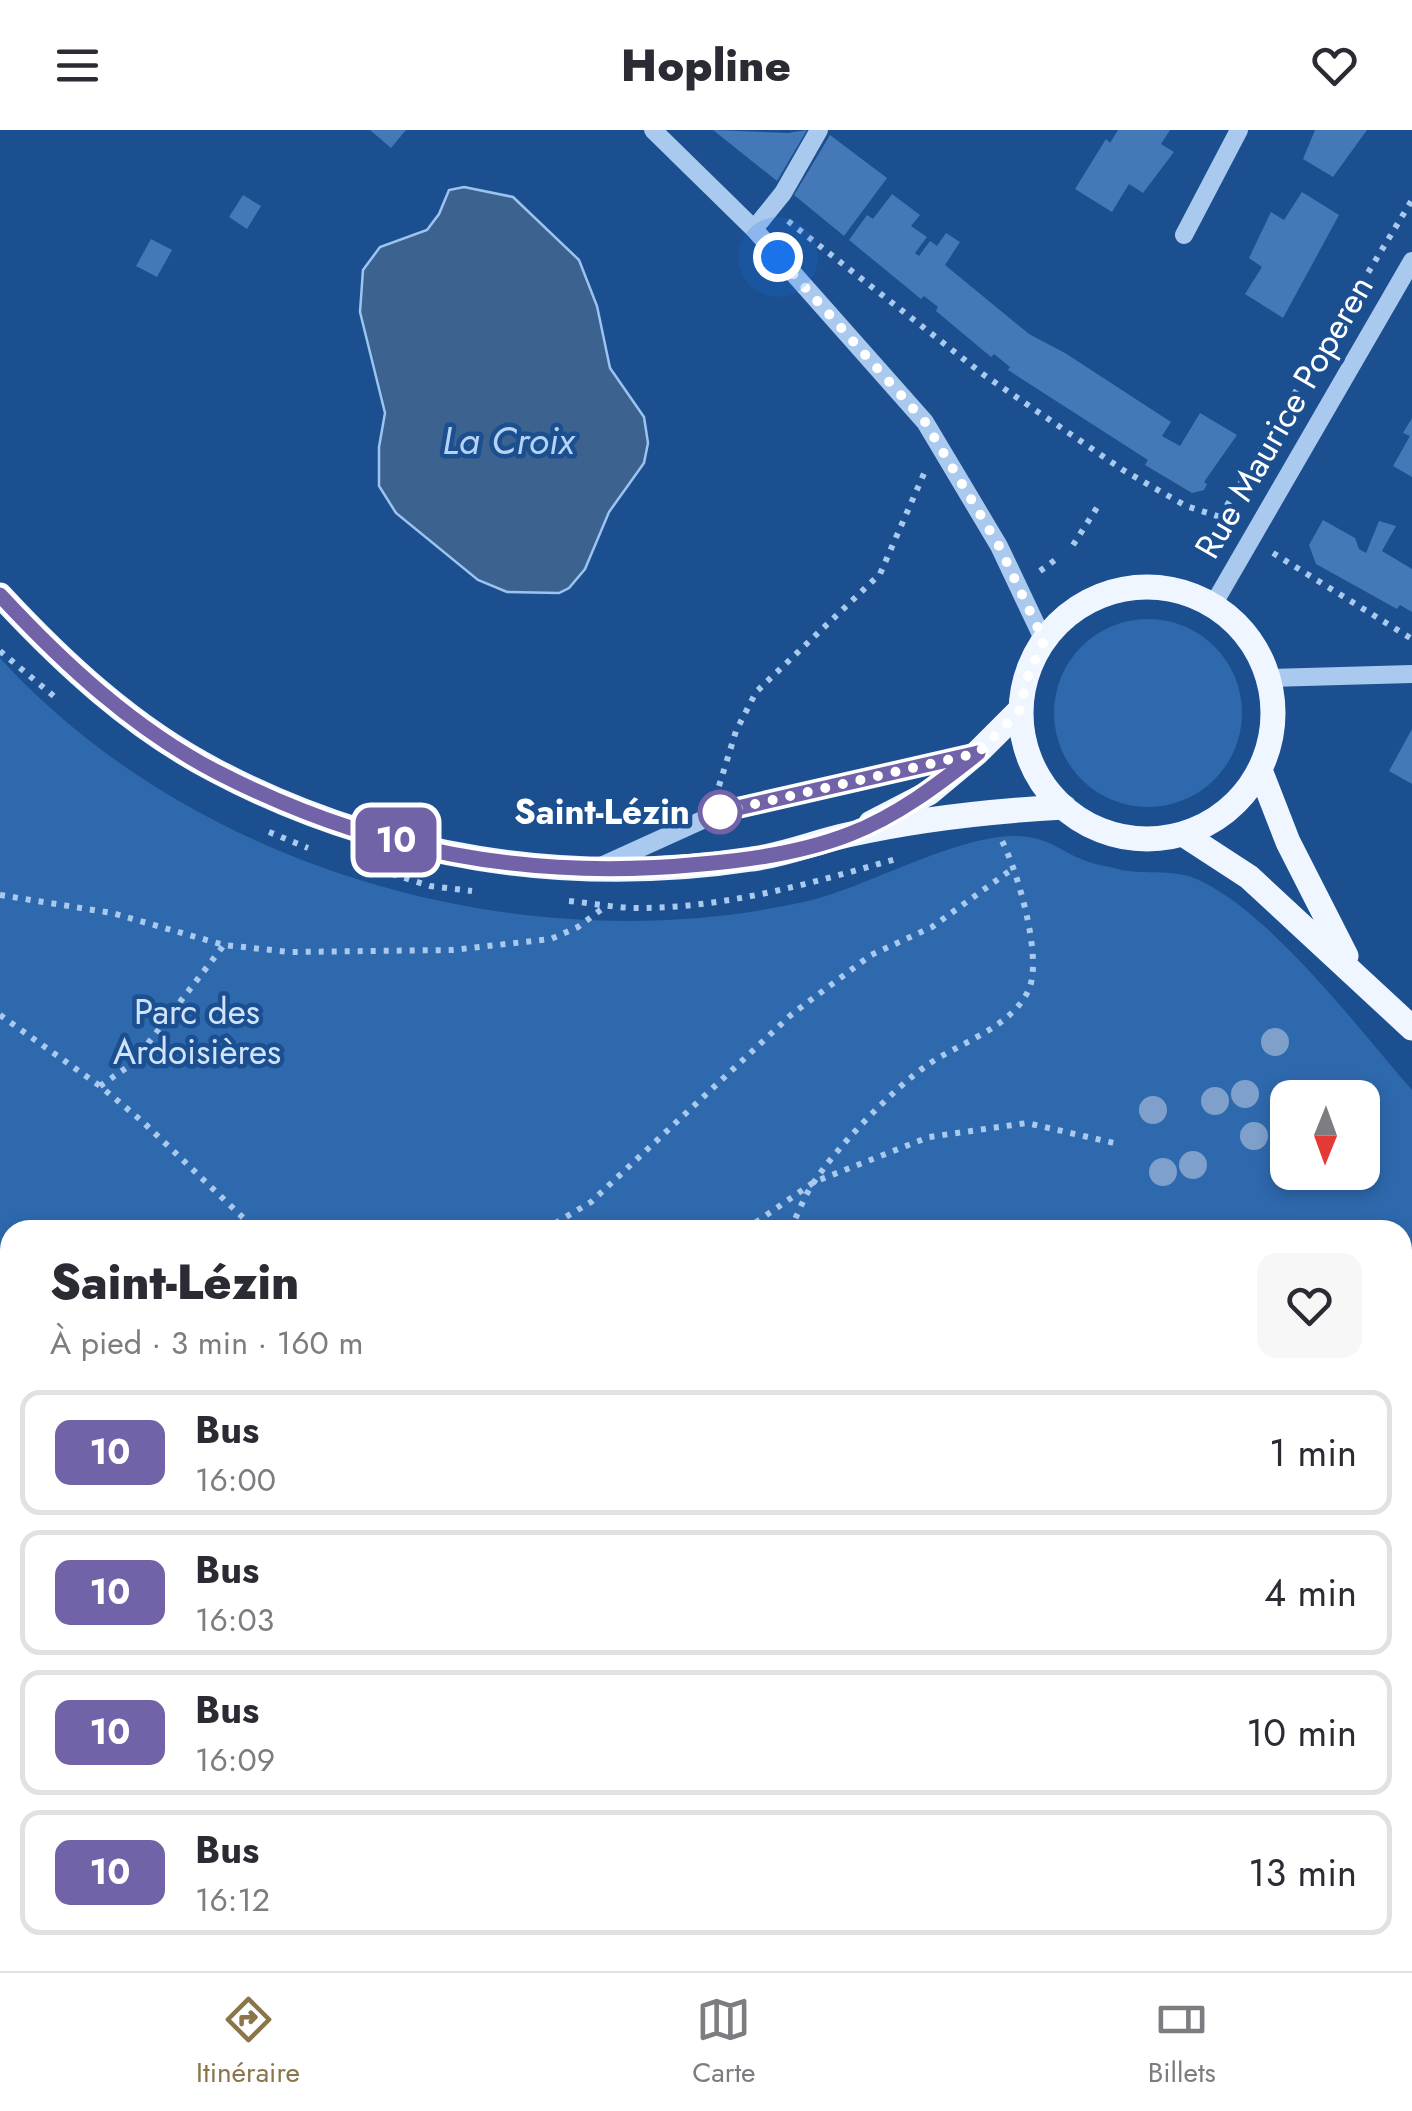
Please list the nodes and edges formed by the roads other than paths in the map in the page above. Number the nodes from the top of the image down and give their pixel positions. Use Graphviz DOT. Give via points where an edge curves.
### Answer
graph roads {
  1 [pos="652,130"];
  2 [pos="818,130"];
  3 [pos="1238,130"];
  4 [pos="754,229"];
  5 [pos="1184,234"];
  6 [pos="1412,262"];
  7 [pos="0,595"];
  8 [pos="1213,605"];
  9 [pos="1044,641"];
  10 [pos="1412,674"];
  11 [pos="1269,678"];
  12 [pos="1021,709"];
  13 [pos="978,753"];
  14 [pos="1260,770"];
  15 [pos="1064,807"];
  16 [pos="850,834"];
  17 [pos="1183,834"];
  18 [pos="589,871"];
  19 [pos="1353,970"];
  20 [pos="1412,1028"];
  1 -- 4 [label="street"];
  2 -- 4 [label="street"];
  3 -- 5 [label="street"];
  4 -- 9 [label="street" via="925,422 999,546"];
  6 -- 8 [label="street, Rue Maurice Poperen"];
  7 -- 18 [label="main road" via="108,699 216,771 322,816 446,854"];
  8 -- 9 [label="main road" via="1168,588 1120,590 1071,612"];
  8 -- 11 [label="main road" via="1248,636"];
  9 -- 12 [label="main road"];
  10 -- 11 [label="street"];
  11 -- 14 [label="main road" via="1273,725"];
  12 -- 13 [label="main road"];
  12 -- 15 [label="main road" via="1032,762"];
  13 -- 16 [label="main road" via="929,792"];
  13 -- 18 [label="street" via="720,812"];
  14 -- 17 [label="main road" via="1228,810"];
  14 -- 19 [label="main road"];
  15 -- 16 [label="main road"];
  15 -- 17 [label="main road" via="1116,835"];
  16 -- 18 [label="main road" via="754,859"];
  17 -- 19 [label="main road" via="1249,876"];
  19 -- 20 [label="main road"];
}
